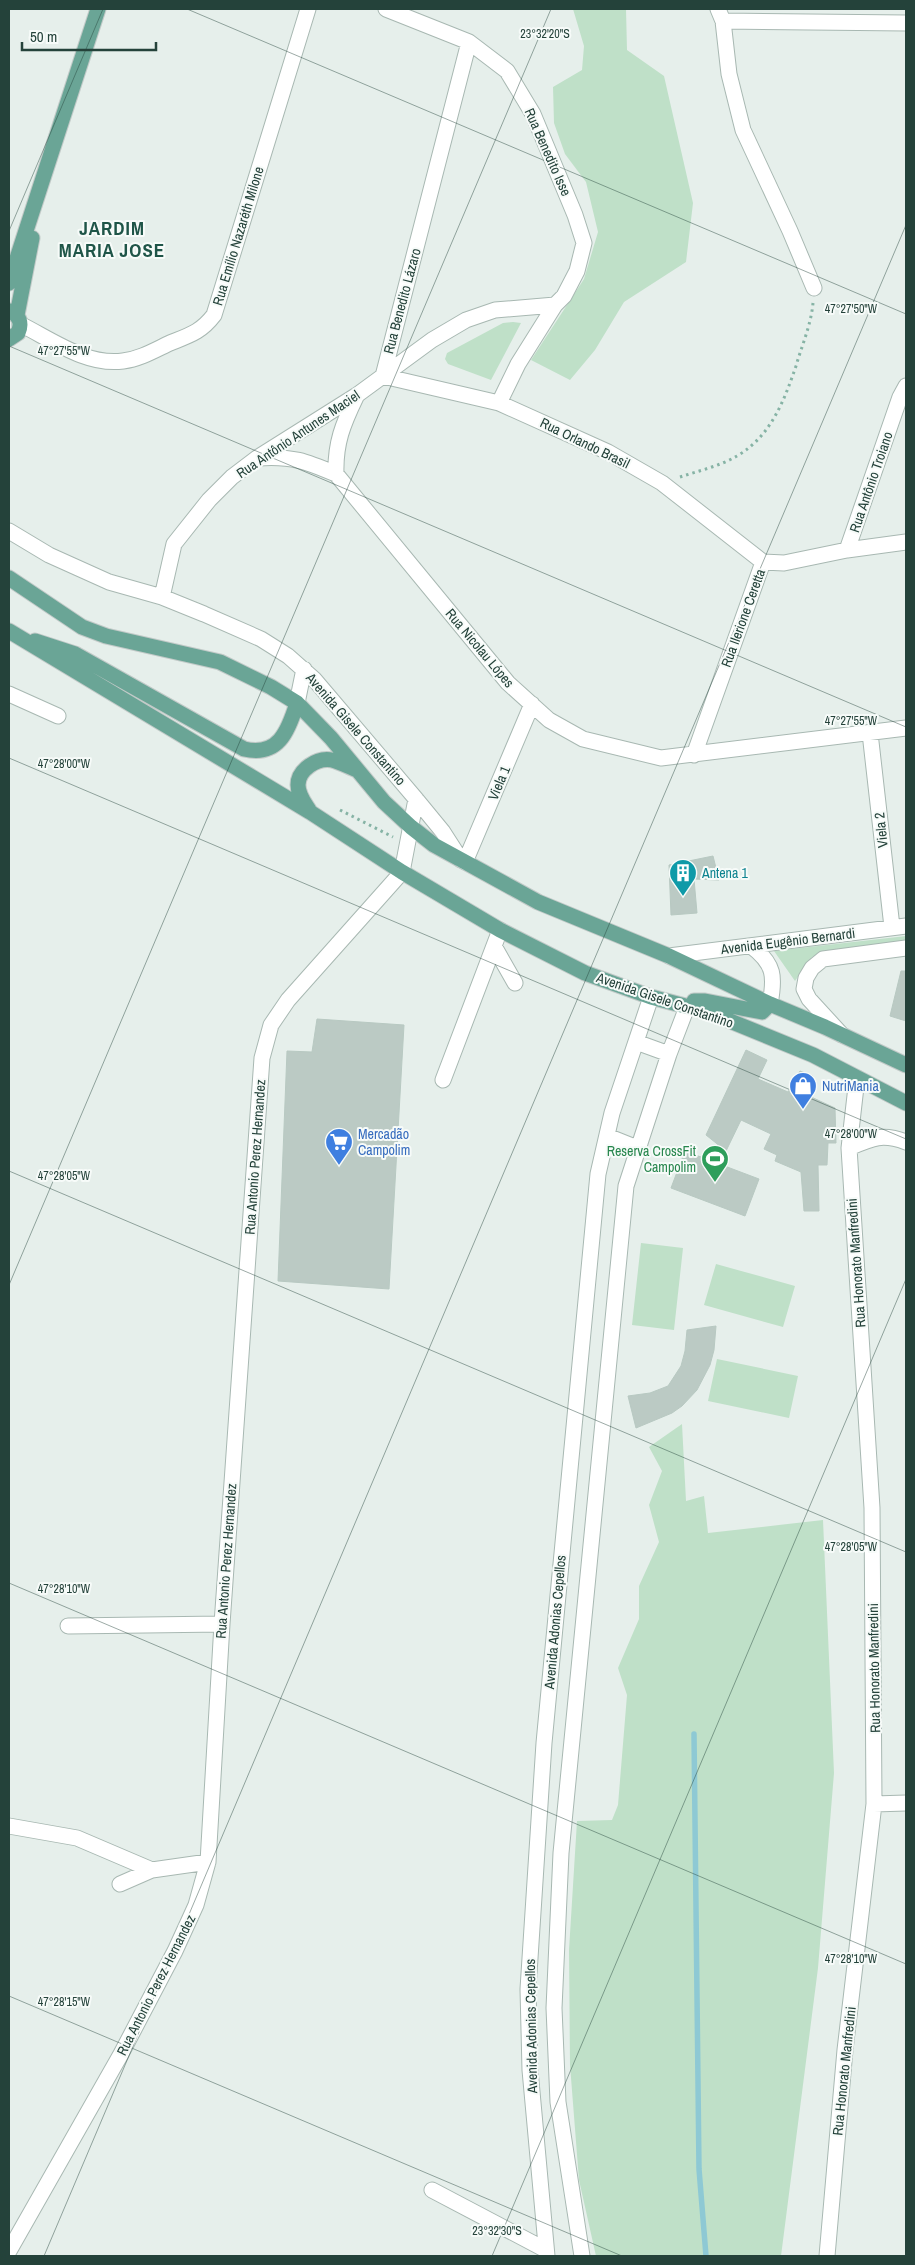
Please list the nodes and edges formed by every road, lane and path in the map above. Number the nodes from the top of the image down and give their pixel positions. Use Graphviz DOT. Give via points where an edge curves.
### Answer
graph roads {
  1 [pos="98,9"];
  2 [pos="308,9"];
  3 [pos="386,9"];
  4 [pos="720,15"];
  5 [pos="906,23"];
  6 [pos="469,42"];
  7 [pos="44,173"];
  8 [pos="9,283"];
  9 [pos="814,288"];
  10 [pos="555,305"];
  11 [pos="15,317"];
  12 [pos="9,341"];
  13 [pos="383,376"];
  14 [pos="906,386"];
  15 [pos="357,395"];
  16 [pos="499,404"];
  17 [pos="257,458"];
  18 [pos="336,474"];
  19 [pos="662,483"];
  20 [pos="9,531"];
  21 [pos="906,542"];
  22 [pos="847,550"];
  23 [pos="763,562"];
  24 [pos="9,578"];
  25 [pos="162,597"];
  26 [pos="12,633"];
  27 [pos="304,669"];
  28 [pos="9,694"];
  29 [pos="297,703"];
  30 [pos="532,704"];
  31 [pos="58,716"];
  32 [pos="906,728"];
  33 [pos="870,733"];
  34 [pos="694,755"];
  35 [pos="359,771"];
  36 [pos="416,799"];
  37 [pos="337,809"];
  38 [pos="310,812"];
  39 [pos="411,827"];
  40 [pos="408,845"];
  41 [pos="463,861"];
  42 [pos="402,872"];
  43 [pos="899,927"];
  44 [pos="500,930"];
  45 [pos="494,946"];
  46 [pos="752,946"];
  47 [pos="906,948"];
  48 [pos="669,956"];
  49 [pos="515,983"];
  50 [pos="651,997"];
  51 [pos="770,1004"];
  52 [pos="687,1007"];
  53 [pos="842,1035"];
  54 [pos="636,1042"];
  55 [pos="669,1054"];
  56 [pos="906,1065"];
  57 [pos="857,1078"];
  58 [pos="443,1080"];
  59 [pos="906,1103"];
  60 [pos="607,1136"];
  61 [pos="906,1142"];
  62 [pos="637,1148"];
  63 [pos="849,1148"];
  64 [pos="222,1624"];
  65 [pos="68,1626"];
  66 [pos="906,1803"];
  67 [pos="874,1804"];
  68 [pos="9,1826"];
  69 [pos="208,1862"];
  70 [pos="152,1870"];
  71 [pos="120,1884"];
  72 [pos="432,2190"];
  73 [pos="9,2252"];
  74 [pos="547,2253"];
  75 [pos="582,2256"];
  76 [pos="827,2256"];
  1 -- 7 [label="main road"];
  2 -- 11 [label="street, Rua Emílio Nazaréth Milone" via="214,314 204,328 143,356 108,362 87,359"];
  3 -- 6 [label="street, Rua Benedito Isse"];
  4 -- 5 [label="street"];
  4 -- 9 [label="street" via="743,130"];
  6 -- 10 [label="street, Rua Benedito Isse" via="507,71 533,114 584,242 577,271 564,296"];
  6 -- 13 [label="street, Rua Benedito Lázaro"];
  7 -- 8 [label="main road"];
  7 -- 11 [label="main road"];
  9 -- 19 [label="path" via="806,334 784,399 767,429 737,456"];
  10 -- 13 [label="street, Rua Benedito Lázaro" via="495,310 466,320"];
  10 -- 16 [label="street, Rua Benedito Isse" via="518,364"];
  11 -- 12 [label="main road" via="18,333"];
  13 -- 15 [label="street, Rua Antônio Antunes Maciel"];
  13 -- 16 [label="street, Rua Orlando Brasil"];
  14 -- 22 [label="street, Rua Antônio Troiano"];
  15 -- 17 [label="street, Rua Antônio Antunes Maciel"];
  15 -- 18 [label="street" via="342,424 335,454"];
  16 -- 19 [label="street, Rua Orlando Brasil" via="608,452"];
  17 -- 18 [label="street, Rua Nicolau Lópes" via="283,456"];
  17 -- 25 [label="street, Rua Antônio Antunes Maciel" via="209,500 174,544"];
  18 -- 30 [label="street, Rua Nicolau Lópes" via="508,683"];
  19 -- 23 [label="street, Rua Orlando Brasil"];
  20 -- 25 [label="street, Avenida Gisele Constantino" via="49,556 109,582"];
  21 -- 22 [label="street, Rua Ilerione Ceretta"];
  22 -- 23 [label="street, Rua Ilerione Ceretta" via="784,563"];
  23 -- 34 [label="street, Rua Ilerione Ceretta"];
  24 -- 29 [label="main road, Avenida Gisele Constantino" via="82,627 106,636 220,662"];
  25 -- 27 [label="street, Avenida Gisele Constantino" via="261,639"];
  26 -- 29 [label="main road" via="75,654 244,749 256,752 278,743"];
  26 -- 38 [label="main road, Avenida Gisele Constantino"];
  27 -- 29 [label="street"];
  27 -- 36 [label="street, Avenida Gisele Constantino"];
  28 -- 31 [label="street"];
  29 -- 35 [label="main road, Avenida Gisele Constantino"];
  30 -- 34 [label="street, Rua Nicolau Lópes" via="549,720 583,739 661,758"];
  30 -- 41 [label="street, Viela 1"];
  32 -- 33 [label="street, Rua Nicolau Lópes"];
  33 -- 34 [label="street, Rua Nicolau Lópes"];
  33 -- 43 [label="street, Viela 2"];
  35 -- 38 [label="main road" via="330,760 315,762 303,771 298,784 300,796"];
  35 -- 39 [label="main road, Avenida Gisele Constantino" via="384,802"];
  36 -- 39 [label="street"];
  36 -- 41 [label="street, Avenida Gisele Constantino"];
  37 -- 40 [label="path"];
  38 -- 42 [label="main road, Avenida Gisele Constantino"];
  39 -- 40 [label="street"];
  39 -- 41 [label="main road, Avenida Gisele Constantino"];
  40 -- 42 [label="street"];
  41 -- 48 [label="main road, Avenida Gisele Constantino" via="538,902"];
  42 -- 44 [label="main road, Avenida Gisele Constantino"];
  42 -- 64 [label="street, Rua Antonio Perez Hernandez" via="288,1000 271,1025 262,1058"];
  43 -- 46 [label="street, Avenida Eugênio Bernardi"];
  44 -- 45 [label="street"];
  44 -- 50 [label="main road, Avenida Gisele Constantino" via="585,972"];
  45 -- 49 [label="street"];
  45 -- 58 [label="street"];
  46 -- 48 [label="street, Avenida Eugênio Bernardi"];
  46 -- 51 [label="street" via="772,969 774,982"];
  47 -- 53 [label="street, Avenida Eugênio Bernardi" via="823,959 812,968 804,989 809,999"];
  48 -- 51 [label="main road, Avenida Gisele Constantino"];
  50 -- 52 [label="main road, Avenida Gisele Constantino"];
  50 -- 54 [label="street, Avenida Adonias Cepellos"];
  51 -- 52 [label="main road" via="762,1012 705,1001 694,1001"];
  51 -- 53 [label="main road, Avenida Gisele Constantino"];
  52 -- 55 [label="street, Avenida Adonias Cepellos"];
  52 -- 57 [label="main road, Avenida Gisele Constantino" via="708,1012 813,1055"];
  53 -- 56 [label="main road, Avenida Gisele Constantino"];
  54 -- 55 [label="street"];
  54 -- 60 [label="street, Avenida Adonias Cepellos"];
  55 -- 62 [label="street, Avenida Adonias Cepellos"];
  57 -- 59 [label="main road, Avenida Gisele Constantino"];
  57 -- 63 [label="street, Rua Honorato Manfredini"];
  60 -- 62 [label="street"];
  60 -- 74 [label="street, Avenida Adonias Cepellos" via="598,1174 590,1252 534,1875 528,1989 530,2070"];
  61 -- 63 [label="street" via="876,1136"];
  62 -- 75 [label="street, Avenida Adonias Cepellos" via="626,1186 561,1853 554,2008 558,2102"];
  63 -- 67 [label="street, Rua Honorato Manfredini" via="872,1508"];
  64 -- 65 [label="street"];
  64 -- 69 [label="street, Rua Antonio Perez Hernandez"];
  66 -- 67 [label="street"];
  67 -- 76 [label="street, Rua Honorato Manfredini" via="845,2050"];
  68 -- 70 [label="street" via="77,1838"];
  69 -- 70 [label="street"];
  69 -- 73 [label="street, Rua Antonio Perez Hernandez" via="196,1905 175,1951"];
  70 -- 71 [label="street"];
  72 -- 74 [label="street"];
}
